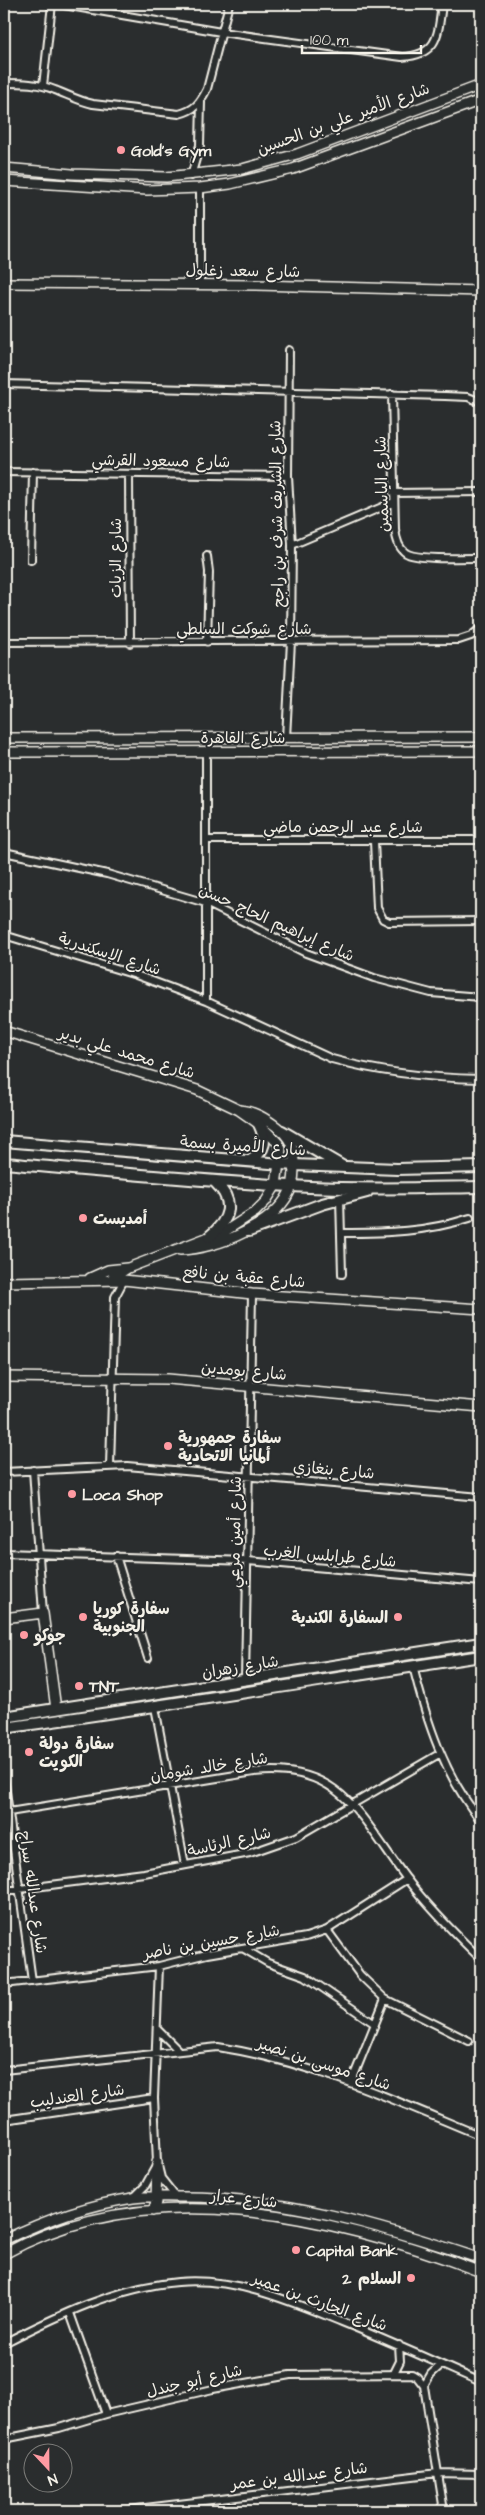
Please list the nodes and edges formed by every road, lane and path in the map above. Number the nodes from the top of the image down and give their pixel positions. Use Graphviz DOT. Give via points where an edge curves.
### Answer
graph roads {
  1 [pos="52,4"];
  2 [pos="58,4"];
  3 [pos="229,4"];
  4 [pos="442,4"];
  5 [pos="221,32"];
  6 [pos="4,83"];
  7 [pos="481,84"];
  8 [pos="43,86"];
  9 [pos="481,100"];
  10 [pos="201,101"];
  11 [pos="4,168"];
  12 [pos="191,176"];
  13 [pos="4,181"];
  14 [pos="200,188"];
  15 [pos="4,283"];
  16 [pos="200,285"];
  17 [pos="481,291"];
  18 [pos="289,350"];
  19 [pos="4,384"];
  20 [pos="288,392"];
  21 [pos="392,394"];
  22 [pos="481,402"];
  23 [pos="4,472"];
  24 [pos="33,472"];
  25 [pos="128,474"];
  26 [pos="288,476"];
  27 [pos="481,492"];
  28 [pos="394,493"];
  29 [pos="394,502"];
  30 [pos="292,545"];
  31 [pos="207,556"];
  32 [pos="481,558"];
  33 [pos="31,560"];
  34 [pos="481,628"];
  35 [pos="291,641"];
  36 [pos="4,642"];
  37 [pos="207,642"];
  38 [pos="130,643"];
  39 [pos="481,737"];
  40 [pos="4,738"];
  41 [pos="286,738"];
  42 [pos="481,751"];
  43 [pos="4,752"];
  44 [pos="206,752"];
  45 [pos="206,840"];
  46 [pos="374,840"];
  47 [pos="481,840"];
  48 [pos="4,852"];
  49 [pos="206,903"];
  50 [pos="481,921"];
  51 [pos="4,935"];
  52 [pos="481,997"];
  53 [pos="206,1002"];
  54 [pos="4,1031"];
  55 [pos="481,1079"];
  56 [pos="239,1110"];
  57 [pos="259,1124"];
  58 [pos="282,1130"];
  59 [pos="4,1141"];
  60 [pos="250,1161"];
  61 [pos="4,1163"];
  62 [pos="280,1164"];
  63 [pos="294,1165"];
  64 [pos="345,1167"];
  65 [pos="481,1167"];
  66 [pos="215,1182"];
  67 [pos="276,1184"];
  68 [pos="292,1186"];
  69 [pos="481,1187"];
  70 [pos="386,1189"];
  71 [pos="340,1198"];
  72 [pos="470,1218"];
  73 [pos="249,1231"];
  74 [pos="341,1233"];
  75 [pos="209,1237"];
  76 [pos="178,1251"];
  77 [pos="145,1262"];
  78 [pos="128,1268"];
  79 [pos="342,1274"];
  80 [pos="87,1279"];
  81 [pos="112,1279"];
  82 [pos="124,1280"];
  83 [pos="4,1282"];
  84 [pos="252,1294"];
  85 [pos="481,1309"];
  86 [pos="4,1377"];
  87 [pos="111,1377"];
  88 [pos="250,1386"];
  89 [pos="481,1407"];
  90 [pos="110,1466"];
  91 [pos="33,1470"];
  92 [pos="4,1472"];
  93 [pos="249,1475"];
  94 [pos="481,1497"];
  95 [pos="4,1553"];
  96 [pos="38,1553"];
  97 [pos="116,1556"];
  98 [pos="248,1562"];
  99 [pos="481,1582"];
  100 [pos="43,1614"];
  101 [pos="4,1618"];
  102 [pos="481,1643"];
  103 [pos="481,1656"];
  104 [pos="148,1658"];
  105 [pos="414,1666"];
  106 [pos="245,1680"];
  107 [pos="155,1707"];
  108 [pos="56,1709"];
  109 [pos="4,1717"];
  110 [pos="4,1728"];
  111 [pos="439,1754"];
  112 [pos="4,1777"];
  113 [pos="169,1787"];
  114 [pos="353,1804"];
  115 [pos="9,1812"];
  116 [pos="481,1821"];
  117 [pos="185,1865"];
  118 [pos="407,1879"];
  119 [pos="21,1888"];
  120 [pos="4,1891"];
  121 [pos="327,1930"];
  122 [pos="244,1950"];
  123 [pos="481,1959"];
  124 [pos="159,1966"];
  125 [pos="32,1981"];
  126 [pos="4,1984"];
  127 [pos="385,1999"];
  128 [pos="375,2024"];
  129 [pos="158,2030"];
  130 [pos="469,2040"];
  131 [pos="178,2050"];
  132 [pos="156,2053"];
  133 [pos="4,2070"];
  134 [pos="351,2083"];
  135 [pos="154,2098"];
  136 [pos="4,2120"];
  137 [pos="481,2136"];
  138 [pos="157,2162"];
  139 [pos="156,2196"];
  140 [pos="176,2197"];
  141 [pos="132,2198"];
  142 [pos="153,2212"];
  143 [pos="4,2240"];
  144 [pos="4,2254"];
  145 [pos="481,2259"];
  146 [pos="481,2272"];
  147 [pos="70,2313"];
  148 [pos="4,2343"];
  149 [pos="399,2345"];
  150 [pos="442,2364"];
  151 [pos="394,2373"];
  152 [pos="481,2382"];
  153 [pos="424,2386"];
  154 [pos="106,2414"];
  155 [pos="4,2439"];
  156 [pos="438,2473"];
  157 [pos="481,2474"];
  158 [pos="120,2511"];
  159 [pos="444,2511"];
  1 -- 8 [label="street"];
  2 -- 5 [label="street"];
  3 -- 5 [label="street"];
  4 -- 5 [label="street" via="436,40 424,54 414,56 360,52"];
  5 -- 10 [label="street"];
  6 -- 8 [label="street"];
  7 -- 12 [label="main road, شارع الأمير علي بن الحسين" via="297,154 242,169"];
  8 -- 10 [label="street" via="86,102 170,113 190,112"];
  9 -- 14 [label="main road, شارع الأمير علي بن الحسين" via="293,169"];
  10 -- 12 [label="street" via="200,145"];
  11 -- 12 [label="main road, شارع الأمير علي بن الحسين" via="72,174"];
  13 -- 14 [label="main road, شارع الأمير علي بن الحسين" via="95,189"];
  14 -- 16 [label="street"];
  15 -- 16 [label="main road, شارع سعد زغلول"];
  16 -- 17 [label="main road, شارع سعد زغلول"];
  18 -- 20 [label="street, شارع الشريف شرف بن راجح"];
  19 -- 20 [label="street"];
  20 -- 21 [label="street"];
  20 -- 26 [label="street, شارع الشريف شرف بن راجح"];
  21 -- 22 [label="street" via="468,397"];
  21 -- 28 [label="street, شارع الياسمين"];
  23 -- 24 [label="street, شارع مسعود القرشي"];
  24 -- 25 [label="street, شارع مسعود القرشي"];
  24 -- 33 [label="street"];
  25 -- 26 [label="street, شارع مسعود القرشي"];
  25 -- 38 [label="street, شارع الزيات"];
  26 -- 30 [label="street, شارع الشريف شرف بن راجح"];
  27 -- 28 [label="street"];
  28 -- 29 [label="street, شارع الياسمين"];
  29 -- 30 [label="street"];
  29 -- 32 [label="street, شارع الياسمين" via="396,536 407,555"];
  30 -- 35 [label="street, شارع الشريف شرف بن راجح"];
  31 -- 37 [label="street"];
  34 -- 35 [label="street, شارع شوكت السلطي" via="460,640"];
  35 -- 37 [label="street, شارع شوكت السلطي"];
  35 -- 41 [label="street, شارع الشريف شرف بن راجح"];
  36 -- 38 [label="street, شارع شوكت السلطي"];
  37 -- 38 [label="street, شارع شوكت السلطي"];
  39 -- 41 [label="main road, شارع القاهرة"];
  40 -- 41 [label="main road, شارع القاهرة"];
  42 -- 44 [label="main road, شارع القاهرة"];
  43 -- 44 [label="main road, شارع القاهرة"];
  44 -- 45 [label="street"];
  45 -- 46 [label="street, شارع عبد الرحمن ماضي"];
  45 -- 49 [label="street"];
  46 -- 47 [label="street, شارع عبد الرحمن ماضي"];
  46 -- 50 [label="street" via="377,908 383,919 390,922"];
  48 -- 49 [label="street, شارع إبراهيم الحاج حسن" via="107,874"];
  49 -- 52 [label="street, شارع إبراهيم الحاج حسن" via="306,953 374,978 431,994"];
  49 -- 53 [label="street"];
  51 -- 53 [label="street, شارع الإسكندرية" via="136,975"];
  53 -- 55 [label="street, شارع الإسكندرية" via="332,1059 426,1077"];
  54 -- 56 [label="main road, شارع محمد علي بدير" via="196,1090"];
  56 -- 57 [label="main road, شارع محمد علي بدير"];
  56 -- 58 [label="main road, شارع محمد علي بدير" via="251,1111"];
  57 -- 60 [label="main road" via="265,1143 261,1153"];
  57 -- 62 [label="main road, شارع محمد علي بدير" via="278,1143"];
  58 -- 63 [label="main road" via="291,1141"];
  58 -- 64 [label="main road"];
  59 -- 60 [label="main road, شارع الأميرة بسمة"];
  60 -- 62 [label="main road, شارع الأميرة بسمة"];
  61 -- 66 [label="main road"];
  62 -- 63 [label="main road, شارع الأميرة بسمة"];
  62 -- 67 [label="main road"];
  63 -- 64 [label="main road, شارع الأميرة بسمة"];
  63 -- 68 [label="main road"];
  64 -- 65 [label="main road, شارع الأميرة بسمة"];
  66 -- 67 [label="main road"];
  66 -- 75 [label="main road" via="224,1191 228,1204 224,1222"];
  67 -- 68 [label="main road"];
  67 -- 75 [label="main road" via="266,1201 243,1222"];
  68 -- 70 [label="main road"];
  68 -- 73 [label="main road" via="282,1203"];
  69 -- 70 [label="main road"];
  70 -- 71 [label="main road"];
  71 -- 73 [label="main road"];
  71 -- 74 [label="street"];
  72 -- 74 [label="street" via="441,1228 411,1232"];
  73 -- 76 [label="main road" via="194,1250"];
  74 -- 79 [label="street"];
  75 -- 76 [label="main road"];
  76 -- 77 [label="main road"];
  77 -- 78 [label="main road"];
  77 -- 82 [label="main road"];
  78 -- 80 [label="main road" via="108,1270"];
  78 -- 81 [label="main road"];
  80 -- 81 [label="main road, شارع عقبة بن نافع"];
  80 -- 83 [label="main road, شارع عقبة بن نافع"];
  81 -- 82 [label="main road, شارع عقبة بن نافع"];
  82 -- 84 [label="main road, شارع عقبة بن نافع"];
  82 -- 87 [label="street" via="115,1297"];
  84 -- 85 [label="main road, شارع عقبة بن نافع"];
  84 -- 88 [label="street, شارع أمين مرعي"];
  86 -- 87 [label="main road, شارع بومدين"];
  87 -- 88 [label="main road, شارع بومدين"];
  87 -- 90 [label="street"];
  88 -- 89 [label="main road, شارع بومدين"];
  88 -- 93 [label="street, شارع أمين مرعي"];
  90 -- 91 [label="street, شارع بنغازي"];
  90 -- 93 [label="street, شارع بنغازي"];
  91 -- 92 [label="street, شارع بنغازي"];
  91 -- 96 [label="street"];
  93 -- 94 [label="street, شارع بنغازي"];
  93 -- 98 [label="street, شارع أمين مرعي"];
  95 -- 96 [label="street, شارع طرابلس الغرب"];
  96 -- 97 [label="street, شارع طرابلس الغرب"];
  96 -- 100 [label="street"];
  97 -- 98 [label="street, شارع طرابلس الغرب"];
  97 -- 104 [label="street"];
  98 -- 99 [label="street, شارع طرابلس الغرب"];
  98 -- 106 [label="street, شارع أمين مرعي"];
  100 -- 101 [label="main road"];
  100 -- 108 [label="main road"];
  102 -- 106 [label="main road, شارع زهران"];
  103 -- 105 [label="main road, شارع زهران"];
  105 -- 107 [label="main road, شارع زهران"];
  105 -- 111 [label="street"];
  106 -- 108 [label="main road, شارع زهران"];
  107 -- 110 [label="main road, شارع زهران"];
  107 -- 113 [label="street"];
  108 -- 109 [label="main road, شارع زهران"];
  111 -- 114 [label="street, شارع الرئاسة"];
  111 -- 116 [label="street"];
  112 -- 115 [label="street, شارع عبدالله سراج"];
  113 -- 114 [label="street, شارع خالد شومان" via="254,1772 292,1771 318,1778"];
  113 -- 115 [label="street, شارع خالد شومان"];
  113 -- 117 [label="street"];
  114 -- 117 [label="street, شارع الرئاسة" via="279,1844"];
  114 -- 118 [label="street, شارع خالد شومان"];
  115 -- 119 [label="street, شارع عبدالله سراج"];
  117 -- 119 [label="street, شارع الرئاسة"];
  118 -- 121 [label="street, شارع حسين بن ناصر"];
  118 -- 123 [label="street, شارع خالد شومان"];
  119 -- 120 [label="street, شارع الرئاسة"];
  119 -- 125 [label="street, شارع عبدالله سراج"];
  121 -- 122 [label="street, شارع حسين بن ناصر"];
  121 -- 127 [label="street" via="360,1974"];
  122 -- 124 [label="street, شارع حسين بن ناصر" via="206,1954"];
  122 -- 128 [label="street" via="268,1963 305,1976"];
  124 -- 125 [label="street, شارع حسين بن ناصر"];
  124 -- 129 [label="street"];
  125 -- 126 [label="street, شارع حسين بن ناصر"];
  127 -- 128 [label="street"];
  127 -- 130 [label="street"];
  128 -- 134 [label="street"];
  129 -- 131 [label="street"];
  129 -- 132 [label="street"];
  131 -- 132 [label="street, شارع موسى بن نصير"];
  131 -- 134 [label="street, شارع موسى بن نصير" via="218,2047 252,2052"];
  132 -- 133 [label="street, شارع موسى بن نصير"];
  132 -- 135 [label="street"];
  134 -- 137 [label="street, شارع موسى بن نصير"];
  135 -- 136 [label="street, شارع العندليب"];
  135 -- 138 [label="street"];
  138 -- 139 [label="main road"];
  138 -- 140 [label="street" via="165,2185"];
  138 -- 141 [label="street" via="145,2186"];
  139 -- 140 [label="main road, شارع عرار"];
  139 -- 141 [label="main road, شارع عرار"];
  139 -- 142 [label="main road"];
  140 -- 145 [label="main road, شارع عرار" via="209,2196 264,2202 339,2216"];
  141 -- 143 [label="main road, شارع عرار" via="60,2216"];
  142 -- 144 [label="main road, شارع عرار" via="86,2223 18,2246"];
  142 -- 146 [label="main road, شارع عرار" via="204,2209 305,2221 401,2244"];
  147 -- 148 [label="street, شارع الحارث بن عمير"];
  147 -- 149 [label="street, شارع الحارث بن عمير" via="104,2299 154,2285 209,2282 242,2287 295,2303"];
  147 -- 154 [label="street"];
  149 -- 150 [label="street, شارع الحارث بن عمير"];
  149 -- 151 [label="street" via="400,2361"];
  150 -- 152 [label="street, شارع الحارث بن عمير"];
  150 -- 153 [label="street"];
  151 -- 153 [label="street, شارع أبو جندل" via="412,2374"];
  151 -- 154 [label="street, شارع أبو جندل" via="290,2375"];
  153 -- 156 [label="street"];
  154 -- 155 [label="street, شارع أبو جندل"];
  156 -- 157 [label="street, شارع عبدالله بن عمر"];
  156 -- 158 [label="street, شارع عبدالله بن عمر"];
  156 -- 159 [label="street"];
}
